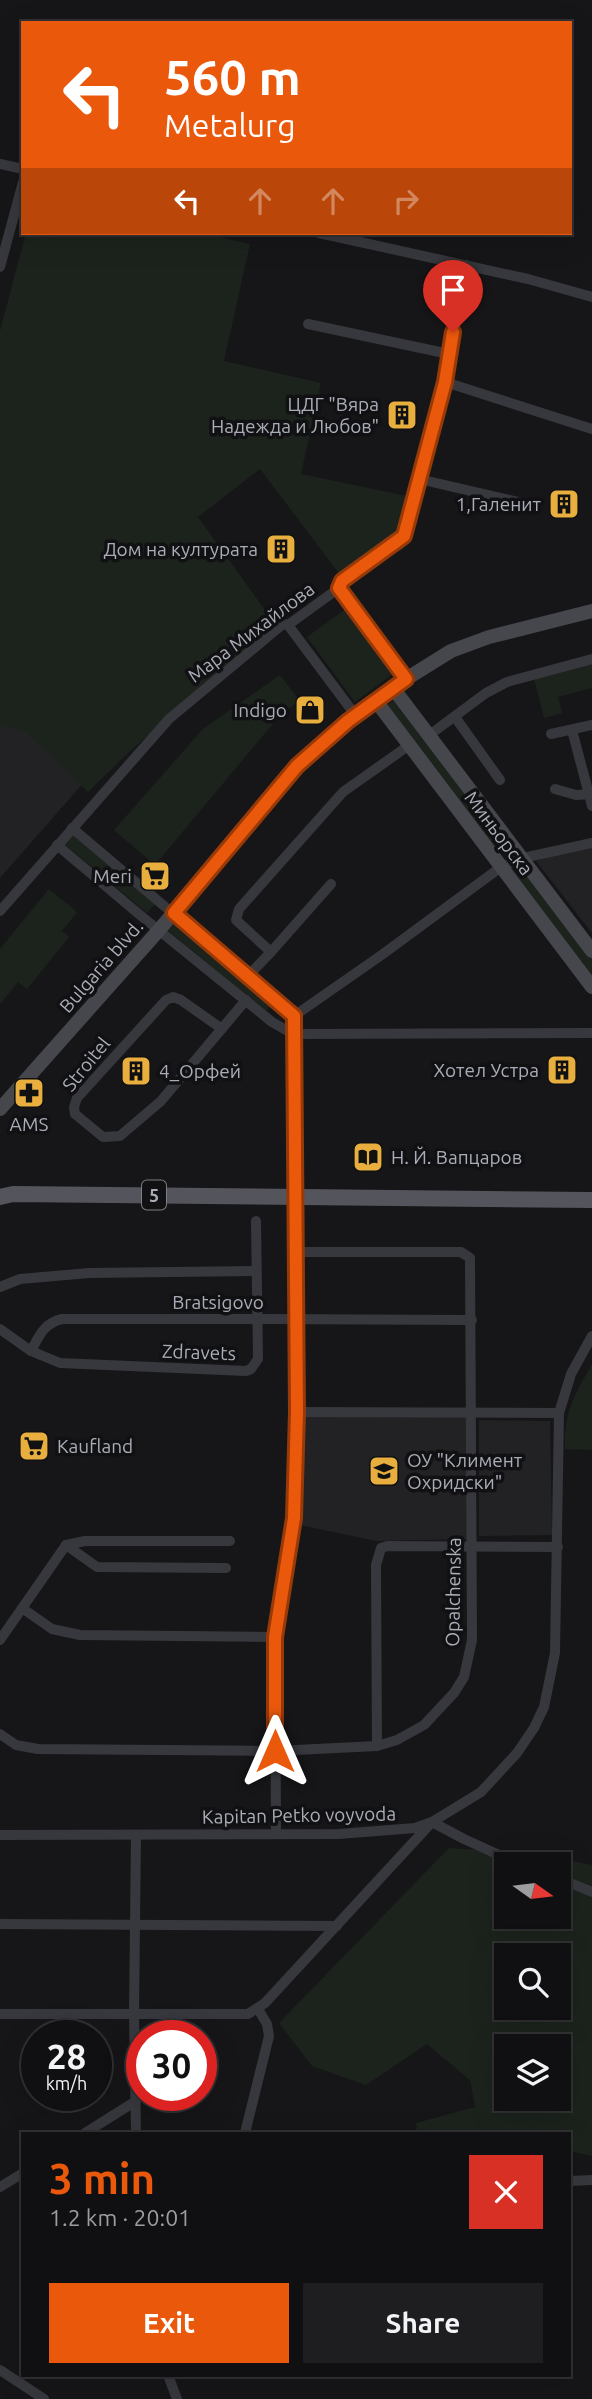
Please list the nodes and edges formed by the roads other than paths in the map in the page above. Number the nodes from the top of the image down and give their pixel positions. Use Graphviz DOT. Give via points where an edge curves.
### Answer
graph roads {
  1 [pos="0,164"];
  2 [pos="21,169"];
  3 [pos="21,189"];
  4 [pos="329,235"];
  5 [pos="466,265"];
  6 [pos="0,267"];
  7 [pos="592,297"];
  8 [pos="308,324"];
  9 [pos="449,354"];
  10 [pos="445,382"];
  11 [pos="592,429"];
  12 [pos="419,479"];
  13 [pos="535,506"];
  14 [pos="339,588"];
  15 [pos="592,611"];
  16 [pos="289,625"];
  17 [pos="592,659"];
  18 [pos="406,679"];
  19 [pos="393,688"];
  20 [pos="376,701"];
  21 [pos="356,716"];
  22 [pos="455,717"];
  23 [pos="592,725"];
  24 [pos="572,730"];
  25 [pos="551,734"];
  26 [pos="428,736"];
  27 [pos="408,746"];
  28 [pos="500,780"];
  29 [pos="555,789"];
  30 [pos="591,794"];
  31 [pos="592,806"];
  32 [pos="72,828"];
  33 [pos="592,842"];
  34 [pos="57,845"];
  35 [pos="523,858"];
  36 [pos="501,867"];
  37 [pos="331,884"];
  38 [pos="0,911"];
  39 [pos="174,913"];
  40 [pos="159,930"];
  41 [pos="592,951"];
  42 [pos="271,952"];
  43 [pos="247,977"];
  44 [pos="592,987"];
  45 [pos="246,1000"];
  46 [pos="294,1016"];
  47 [pos="222,1029"];
  48 [pos="592,1033"];
  49 [pos="293,1034"];
  50 [pos="12,1097"];
  51 [pos="0,1109"];
  52 [pos="0,1117"];
  53 [pos="4,1194"];
  54 [pos="295,1196"];
  55 [pos="592,1200"];
  56 [pos="256,1221"];
  57 [pos="295,1252"];
  58 [pos="256,1271"];
  59 [pos="0,1287"];
  60 [pos="257,1319"];
  61 [pos="296,1319"];
  62 [pos="472,1320"];
  63 [pos="0,1329"];
  64 [pos="592,1336"];
  65 [pos="35,1353"];
  66 [pos="297,1412"];
  67 [pos="470,1412"];
  68 [pos="559,1413"];
  69 [pos="230,1541"];
  70 [pos="66,1545"];
  71 [pos="558,1547"];
  72 [pos="471,1548"];
  73 [pos="226,1568"];
  74 [pos="22,1608"];
  75 [pos="275,1637"];
  76 [pos="0,1640"];
  77 [pos="0,1734"];
  78 [pos="377,1746"];
  79 [pos="275,1751"];
  80 [pos="432,1822"];
  81 [pos="276,1834"];
  82 [pos="0,1835"];
  83 [pos="136,1835"];
  84 [pos="494,1853"];
  85 [pos="571,1883"];
  86 [pos="592,1892"];
  87 [pos="0,1924"];
  88 [pos="135,1925"];
  89 [pos="337,1926"];
  90 [pos="258,2009"];
  91 [pos="134,2013"];
  92 [pos="0,2014"];
  93 [pos="134,2020"];
  94 [pos="126,2107"];
  95 [pos="136,2111"];
  96 [pos="87,2132"];
  97 [pos="136,2132"];
  98 [pos="248,2132"];
  99 [pos="21,2174"];
  100 [pos="592,2180"];
  101 [pos="571,2181"];
  102 [pos="0,2187"];
  103 [pos="0,2370"];
  104 [pos="169,2377"];
  105 [pos="44,2399"];
  106 [pos="177,2399"];
  1 -- 2 [label="street"];
  3 -- 6 [label="street"];
  4 -- 5 [label="street"];
  5 -- 7 [label="street"];
  5 -- 9 [label="street, Мара Михайлова"];
  8 -- 9 [label="street"];
  9 -- 10 [label="street, Мара Михайлова"];
  10 -- 11 [label="street"];
  10 -- 12 [label="street, Мара Михайлова"];
  12 -- 13 [label="street"];
  12 -- 14 [label="street, Мара Михайлова" via="404,536 342,581"];
  14 -- 16 [label="street, Мара Михайлова"];
  14 -- 18 [label="street"];
  15 -- 18 [label="main road, Bulgaria blvd." via="489,637 451,651"];
  16 -- 21 [label="street"];
  16 -- 32 [label="street, Мара Михайлова" via="283,624 169,719"];
  17 -- 22 [label="street" via="507,682"];
  18 -- 19 [label="main road, Bulgaria blvd."];
  19 -- 20 [label="main road, Bulgaria blvd."];
  19 -- 26 [label="main road, Миньорска"];
  20 -- 21 [label="main road, Bulgaria blvd."];
  20 -- 27 [label="main road, Миньорска"];
  21 -- 39 [label="main road, Bulgaria blvd." via="297,766"];
  22 -- 26 [label="street"];
  22 -- 28 [label="street"];
  23 -- 24 [label="street"];
  24 -- 25 [label="street"];
  24 -- 30 [label="street"];
  26 -- 35 [label="main road, Миньорска"];
  27 -- 36 [label="main road, Миньорска"];
  27 -- 42 [label="street" via="343,792 239,909 236,920"];
  29 -- 30 [label="street" via="576,796"];
  30 -- 31 [label="street"];
  32 -- 34 [label="street, Мара Михайлова"];
  32 -- 39 [label="street"];
  33 -- 35 [label="street"];
  34 -- 38 [label="street, Мара Михайлова"];
  34 -- 40 [label="street"];
  35 -- 36 [label="street"];
  35 -- 41 [label="main road, Миньорска"];
  36 -- 44 [label="main road, Миньорска"];
  36 -- 46 [label="street"];
  37 -- 42 [label="street"];
  39 -- 40 [label="main road, Bulgaria blvd."];
  39 -- 43 [label="street"];
  40 -- 45 [label="street"];
  40 -- 50 [label="main road, Bulgaria blvd."];
  42 -- 43 [label="street"];
  43 -- 46 [label="street"];
  45 -- 47 [label="street, Stroitel"];
  45 -- 49 [label="street"];
  46 -- 49 [label="street"];
  47 -- 47 [label="street, Stroitel" via="161,1101 120,1136 103,1138 75,1114 77,1098 166,1000 181,1000"];
  48 -- 49 [label="street"];
  49 -- 54 [label="street"];
  50 -- 51 [label="main road, Bulgaria blvd."];
  50 -- 52 [label="main road, Bulgaria blvd."];
  53 -- 54 [label="main road, 5"];
  54 -- 55 [label="main road, 5"];
  54 -- 57 [label="street"];
  56 -- 58 [label="street, Zdravets"];
  57 -- 61 [label="street"];
  57 -- 62 [label="street, Opalchenska" via="468,1254"];
  58 -- 59 [label="street" via="89,1273 20,1279"];
  58 -- 60 [label="street, Zdravets"];
  60 -- 61 [label="street, Bratsigovo"];
  60 -- 65 [label="street, Bratsigovo" via="62,1319 42,1329"];
  60 -- 65 [label="street, Zdravets" via="258,1359 246,1371 60,1363"];
  61 -- 62 [label="street, Bratsigovo"];
  61 -- 66 [label="street"];
  62 -- 67 [label="street, Opalchenska"];
  63 -- 65 [label="street"];
  64 -- 68 [label="street, Kapitan Petko voyvoda" via="571,1374"];
  66 -- 67 [label="street"];
  66 -- 75 [label="street" via="294,1518"];
  67 -- 68 [label="street"];
  67 -- 72 [label="street, Opalchenska"];
  68 -- 71 [label="street, Kapitan Petko voyvoda"];
  69 -- 70 [label="street" via="85,1541"];
  70 -- 73 [label="street" via="97,1567"];
  70 -- 74 [label="street"];
  71 -- 72 [label="street"];
  71 -- 80 [label="street, Kapitan Petko voyvoda" via="555,1653 544,1707 523,1745 498,1776"];
  72 -- 78 [label="street, Opalchenska" via="472,1640 464,1677 424,1725"];
  72 -- 78 [label="street" via="381,1548 376,1565"];
  74 -- 75 [label="street" via="52,1629 80,1635"];
  74 -- 76 [label="street"];
  75 -- 79 [label="street"];
  77 -- 79 [label="street, Opalchenska" via="27,1749"];
  78 -- 79 [label="street, Opalchenska"];
  79 -- 81 [label="street"];
  80 -- 81 [label="street, Kapitan Petko voyvoda" via="398,1831"];
  80 -- 84 [label="street"];
  80 -- 89 [label="street"];
  81 -- 83 [label="street, Kapitan Petko voyvoda"];
  82 -- 83 [label="street, Kapitan Petko voyvoda"];
  83 -- 88 [label="street"];
  85 -- 86 [label="street"];
  87 -- 88 [label="street"];
  88 -- 89 [label="street"];
  88 -- 91 [label="street"];
  89 -- 90 [label="street"];
  90 -- 91 [label="street" via="248,2014"];
  90 -- 98 [label="street" via="269,2036"];
  91 -- 92 [label="street"];
  91 -- 93 [label="street"];
  94 -- 96 [label="street"];
  95 -- 97 [label="street"];
  99 -- 102 [label="street"];
  100 -- 101 [label="street"];
  103 -- 105 [label="street"];
  104 -- 106 [label="street"];
}
